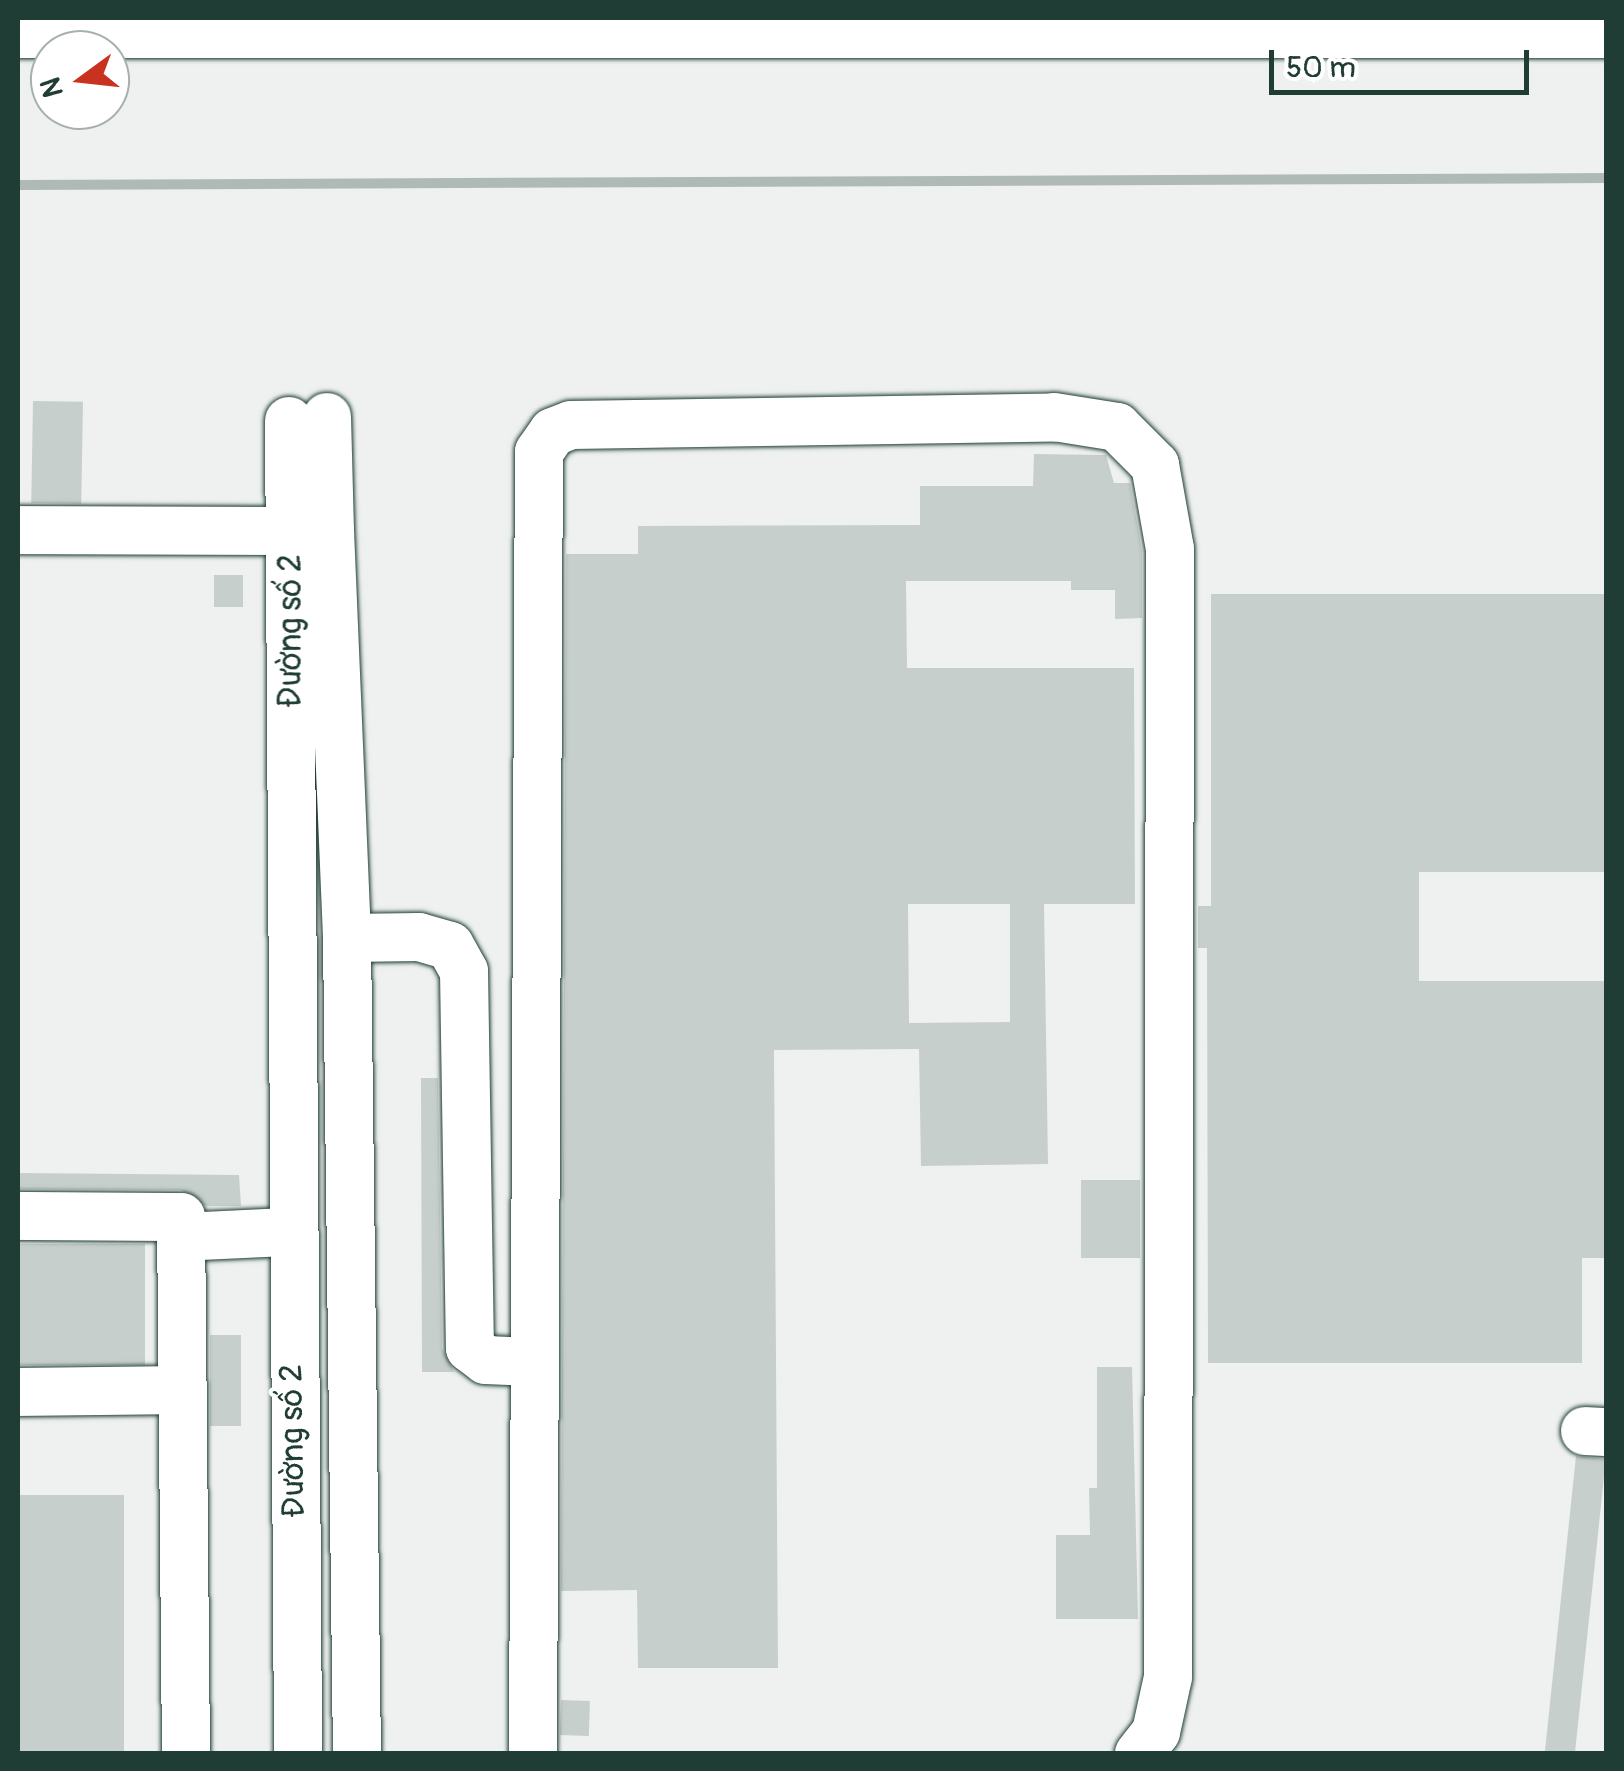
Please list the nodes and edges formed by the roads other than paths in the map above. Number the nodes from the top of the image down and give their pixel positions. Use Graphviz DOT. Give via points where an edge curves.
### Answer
graph roads {
  1 [pos="975,24"];
  2 [pos="162,25"];
  3 [pos="1418,26"];
  4 [pos="18,34"];
  5 [pos="1606,34"];
  6 [pos="308,419"];
  7 [pos="18,530"];
  8 [pos="310,530"];
  9 [pos="347,938"];
  10 [pos="18,1216"];
  11 [pos="290,1232"];
  12 [pos="181,1236"];
  13 [pos="534,1362"];
  14 [pos="183,1390"];
  15 [pos="18,1392"];
  16 [pos="186,1754"];
  17 [pos="298,1754"];
  18 [pos="357,1754"];
  19 [pos="533,1754"];
  20 [pos="1139,1754"];
  1 -- 2 [label="street" via="602,39"];
  1 -- 3 [label="street"];
  2 -- 4 [label="street"];
  3 -- 5 [label="street"];
  6 -- 8 [label="street"];
  7 -- 8 [label="street"];
  8 -- 9 [label="street, Đường số 2"];
  8 -- 11 [label="street, Đường số 2"];
  9 -- 13 [label="street" via="420,936 450,946 464,971 470,1348 486,1360"];
  9 -- 18 [label="street, Đường số 2"];
  10 -- 12 [label="street" via="181,1216"];
  11 -- 12 [label="street"];
  11 -- 17 [label="street, Đường số 2"];
  12 -- 14 [label="street"];
  13 -- 19 [label="street"];
  13 -- 20 [label="street" via="539,452 552,432 572,425 1054,417 1116,428 1155,465 1170,549 1168,1677 1156,1732"];
  14 -- 15 [label="street"];
  14 -- 16 [label="street"];
}
